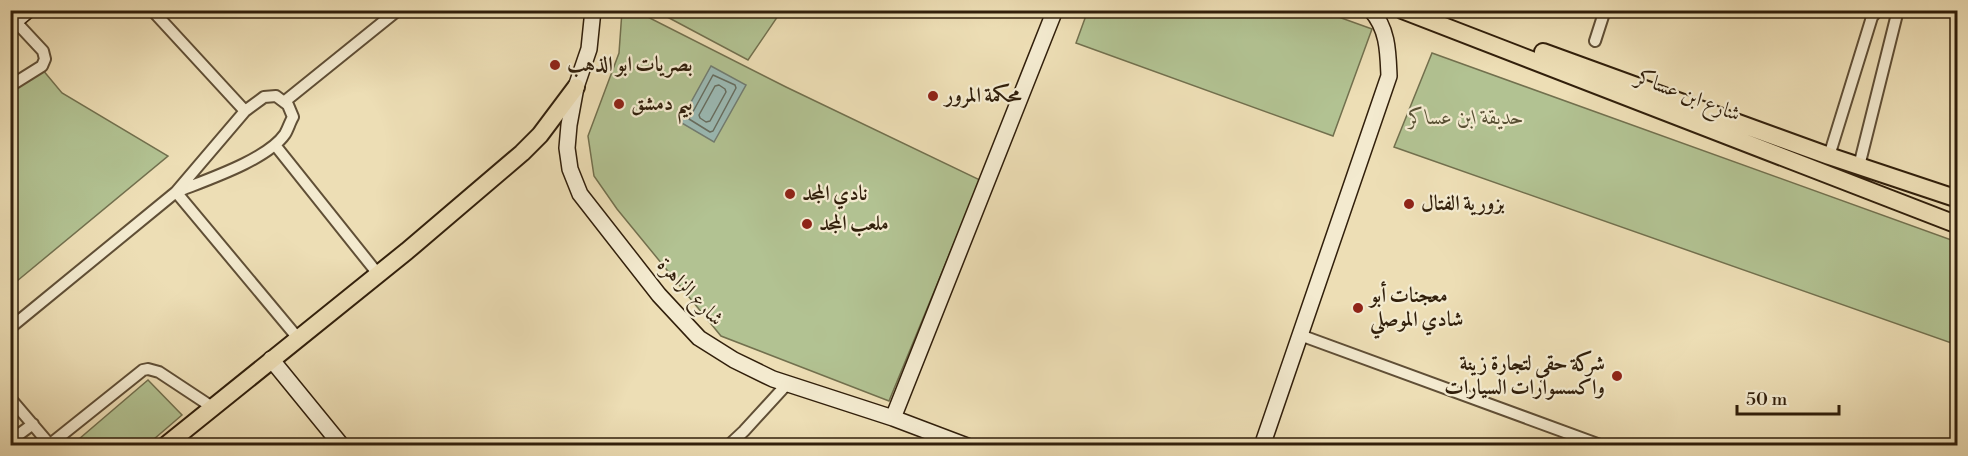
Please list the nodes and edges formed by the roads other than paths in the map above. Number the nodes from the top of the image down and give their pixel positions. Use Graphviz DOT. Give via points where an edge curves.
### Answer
graph roads {
  1 [pos="28,10"];
  2 [pos="153,10"];
  3 [pos="398,10"];
  4 [pos="593,10"];
  5 [pos="1055,10"];
  6 [pos="1371,10"];
  7 [pos="1402,10"];
  8 [pos="1426,10"];
  9 [pos="1605,10"];
  10 [pos="1878,10"];
  11 [pos="1898,10"];
  12 [pos="13,23"];
  13 [pos="1595,41"];
  14 [pos="10,86"];
  15 [pos="576,87"];
  16 [pos="284,102"];
  17 [pos="245,111"];
  18 [pos="275,145"];
  19 [pos="1829,156"];
  20 [pos="1859,166"];
  21 [pos="176,192"];
  22 [pos="1958,199"];
  23 [pos="1958,225"];
  24 [pos="378,274"];
  25 [pos="10,328"];
  26 [pos="1300,335"];
  27 [pos="297,337"];
  28 [pos="271,359"];
  29 [pos="787,384"];
  30 [pos="10,398"];
  31 [pos="212,407"];
  32 [pos="893,418"];
  33 [pos="33,424"];
  34 [pos="10,441"];
  35 [pos="50,445"];
  36 [pos="165,446"];
  37 [pos="342,446"];
  38 [pos="728,446"];
  39 [pos="967,446"];
  40 [pos="1262,446"];
  41 [pos="1603,446"];
  1 -- 12 [label="main road"];
  2 -- 17 [label="street"];
  3 -- 16 [label="street"];
  4 -- 15 [label="main road, شارع الزاهرة" via="588,49"];
  5 -- 32 [label="main road"];
  6 -- 26 [label="main road" via="1387,41 1389,76"];
  7 -- 23 [label="main road, شارع ابن عساكر"];
  8 -- 19 [label="main road, شارع ابن عساكر"];
  9 -- 13 [label="street"];
  10 -- 19 [label="street" via="1872,17"];
  11 -- 20 [label="street"];
  12 -- 14 [label="street" via="43,51 45,59 42,66"];
  15 -- 24 [label="main road, شارع الزاهرة" via="522,153"];
  15 -- 29 [label="main road, شارع الزاهرة" via="567,148 580,194 650,285 699,338 744,365"];
  16 -- 17 [label="street" via="276,96 264,98"];
  16 -- 18 [label="street" via="293,117"];
  17 -- 21 [label="street"];
  18 -- 21 [label="street" via="233,169"];
  18 -- 24 [label="street"];
  19 -- 20 [label="main road, شارع ابن عساكر"];
  20 -- 22 [label="main road, شارع ابن عساكر"];
  21 -- 25 [label="street"];
  21 -- 27 [label="street"];
  24 -- 27 [label="main road, شارع الزاهرة"];
  26 -- 40 [label="main road"];
  26 -- 41 [label="street"];
  27 -- 28 [label="main road, شارع الزاهرة"];
  28 -- 31 [label="main road, شارع الزاهرة"];
  28 -- 37 [label="main road"];
  29 -- 32 [label="main road, شارع الزاهرة"];
  29 -- 38 [label="street"];
  30 -- 33 [label="street"];
  31 -- 35 [label="street" via="159,372 148,369"];
  31 -- 36 [label="main road, شارع الزاهرة"];
  32 -- 39 [label="main road, شارع الزاهرة"];
  33 -- 34 [label="street"];
  33 -- 35 [label="street"];
}
